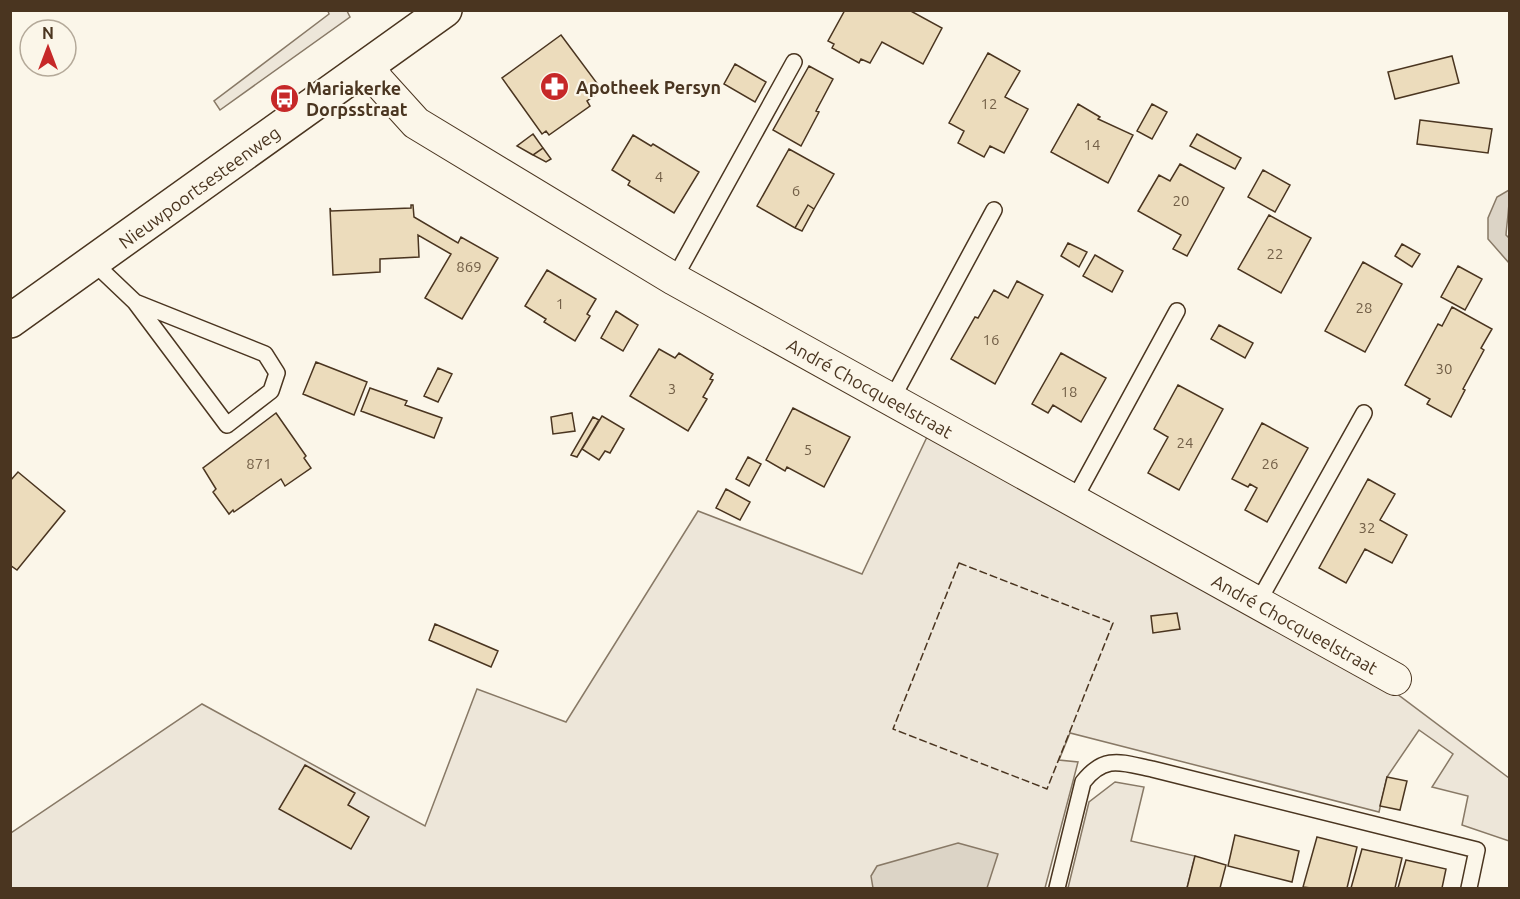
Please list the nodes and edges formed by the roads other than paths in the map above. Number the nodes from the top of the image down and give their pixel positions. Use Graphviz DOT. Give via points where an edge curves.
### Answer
graph roads {
  1 [pos="433,14"];
  2 [pos="794,62"];
  3 [pos="369,66"];
  4 [pos="994,210"];
  5 [pos="94,263"];
  6 [pos="674,279"];
  7 [pos="135,302"];
  8 [pos="1178,311"];
  9 [pos="10,321"];
  10 [pos="892,399"];
  11 [pos="1364,413"];
  12 [pos="1074,500"];
  13 [pos="1257,604"];
  14 [pos="1395,679"];
  15 [pos="1057,888"];
  16 [pos="1469,888"];
  1 -- 3 [label="main road, Nieuwpoortsesteenweg"];
  2 -- 6 [label="lane"];
  3 -- 5 [label="main road, Nieuwpoortsesteenweg"];
  3 -- 6 [label="street, André Chocqueelstraat" via="416,123"];
  4 -- 10 [label="lane"];
  5 -- 7 [label="lane"];
  5 -- 9 [label="main road, Nieuwpoortsesteenweg"];
  6 -- 10 [label="street, André Chocqueelstraat"];
  7 -- 7 [label="lane" via="227,425 271,391 277,373 265,354"];
  8 -- 12 [label="lane"];
  10 -- 12 [label="street, André Chocqueelstraat"];
  11 -- 13 [label="lane"];
  12 -- 13 [label="street, André Chocqueelstraat"];
  13 -- 14 [label="street, André Chocqueelstraat"];
  15 -- 16 [label="lane" via="1083,782 1094,769 1119,762 1477,850"];
}
